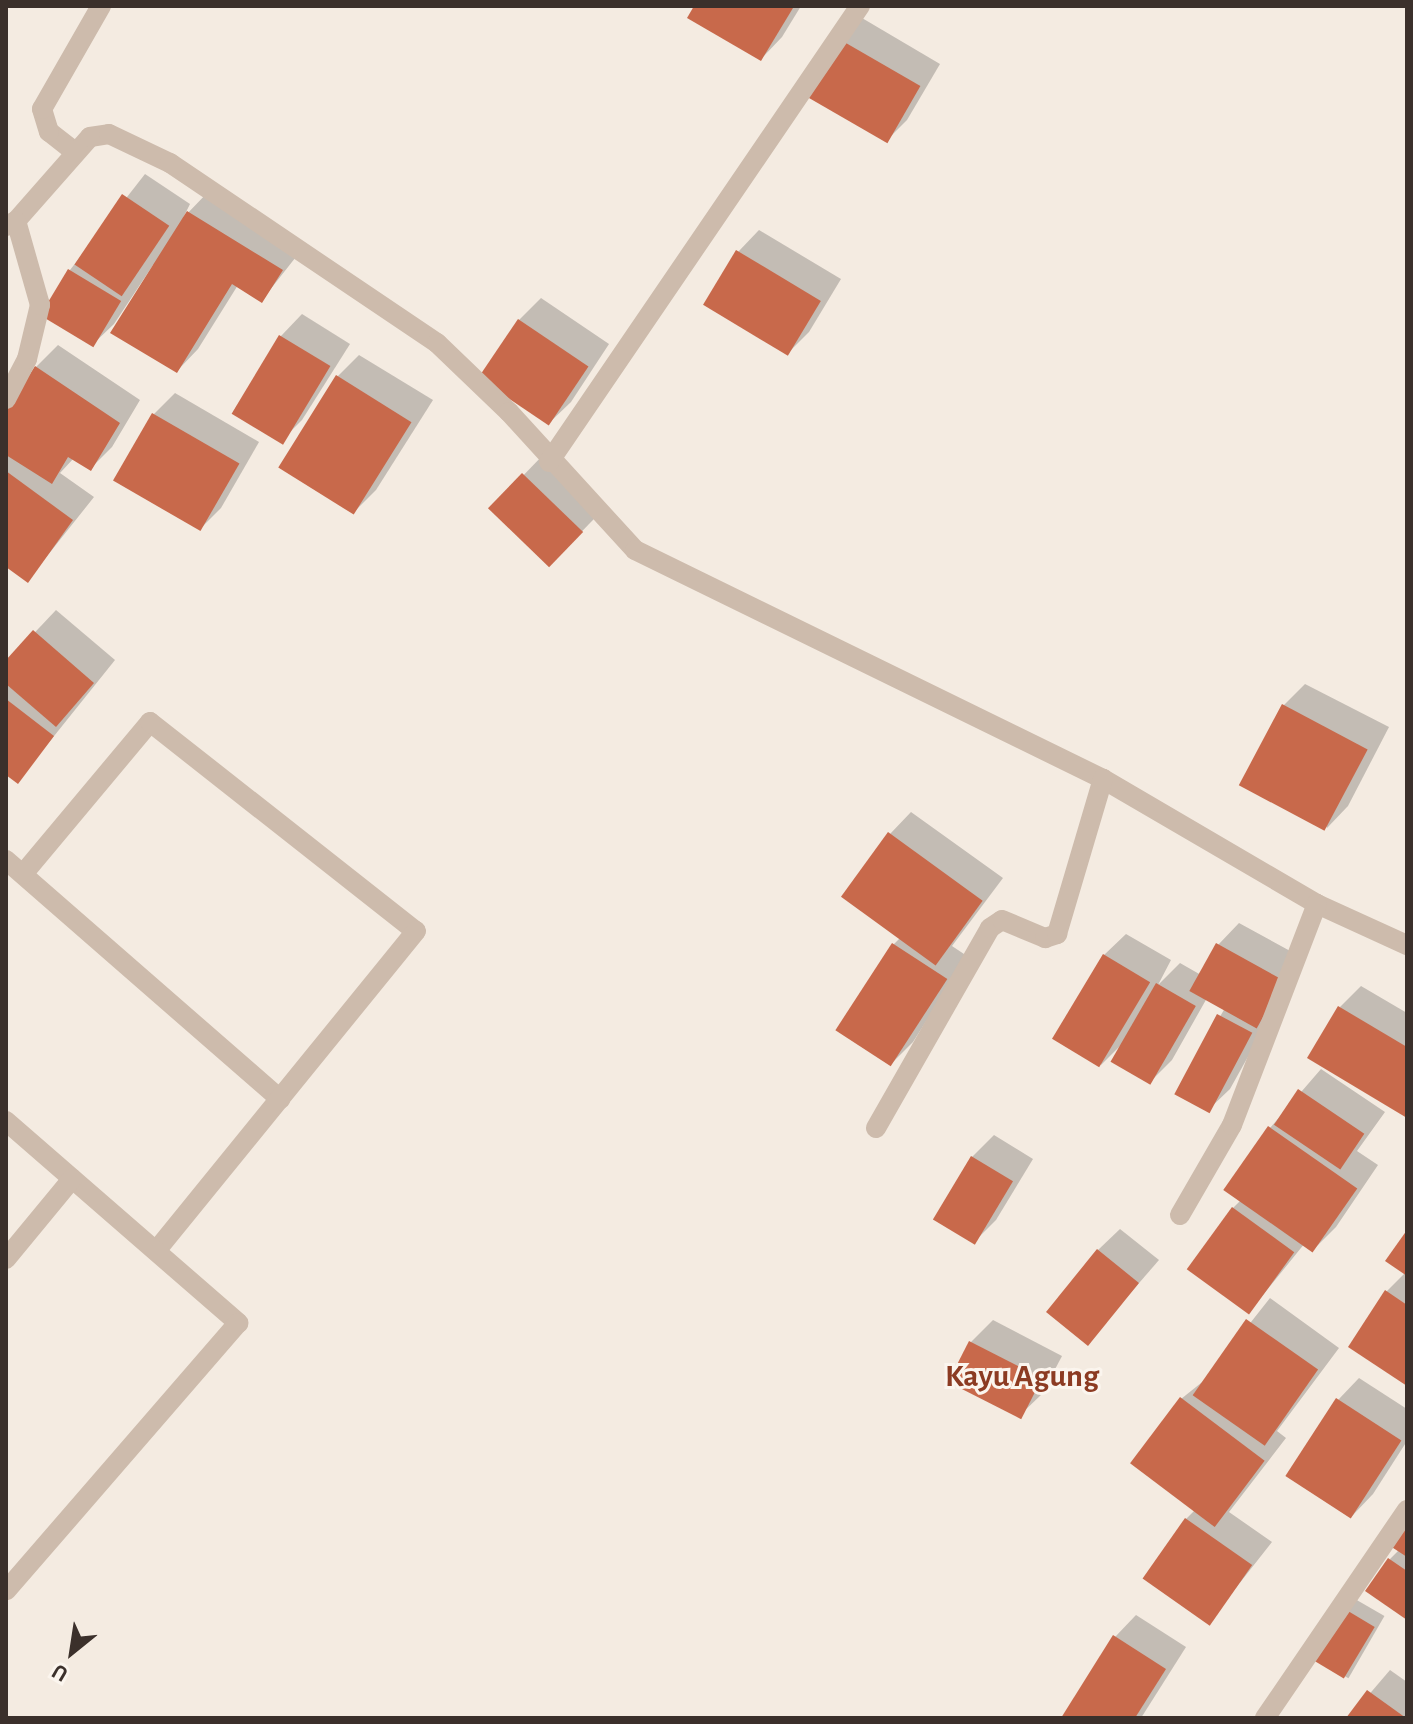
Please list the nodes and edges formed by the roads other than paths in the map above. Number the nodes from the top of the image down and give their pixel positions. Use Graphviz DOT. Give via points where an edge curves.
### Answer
graph roads {
  1 [pos="101,6"];
  2 [pos="860,6"];
  3 [pos="75,152"];
  4 [pos="11,223"];
  5 [pos="6,399"];
  6 [pos="549,462"];
  7 [pos="1103,779"];
  8 [pos="6,860"];
  9 [pos="23,874"];
  10 [pos="1317,904"];
  11 [pos="1407,945"];
  12 [pos="280,1099"];
  13 [pos="6,1121"];
  14 [pos="876,1128"];
  15 [pos="72,1179"];
  16 [pos="1180,1215"];
  17 [pos="156,1251"];
  18 [pos="6,1259"];
  19 [pos="1407,1510"];
  20 [pos="6,1591"];
  21 [pos="1265,1718"];
  1 -- 3 [label="street" via="42,109 49,132"];
  2 -- 6 [label="street"];
  3 -- 4 [label="street"];
  3 -- 6 [label="street" via="90,137 109,134 170,163 293,243 437,343 509,412"];
  4 -- 5 [label="street" via="40,305 27,359"];
  6 -- 7 [label="street" via="635,550"];
  7 -- 10 [label="street"];
  7 -- 14 [label="street" via="1057,934 1045,938 1002,920 990,928"];
  8 -- 9 [label="street"];
  9 -- 12 [label="street"];
  9 -- 12 [label="street" via="150,722 416,931"];
  10 -- 11 [label="street"];
  10 -- 16 [label="street" via="1232,1125"];
  12 -- 17 [label="street"];
  13 -- 15 [label="street"];
  15 -- 17 [label="street"];
  15 -- 18 [label="street"];
  17 -- 20 [label="street" via="238,1323"];
  19 -- 21 [label="street"];
}
